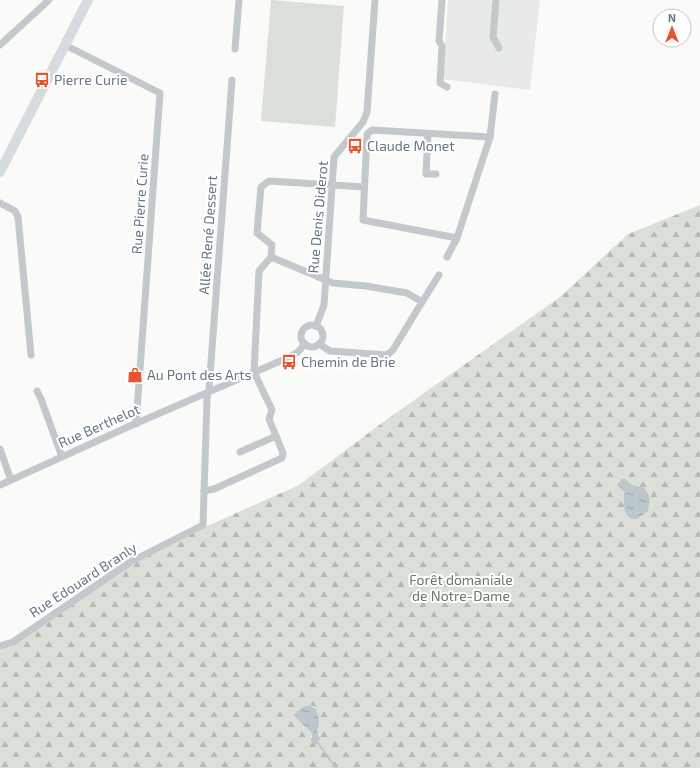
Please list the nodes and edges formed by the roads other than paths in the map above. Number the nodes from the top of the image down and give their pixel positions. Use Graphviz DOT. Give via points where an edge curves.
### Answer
graph roads {
  1 [pos="49,0"];
  2 [pos="88,0"];
  3 [pos="239,0"];
  4 [pos="375,0"];
  5 [pos="442,0"];
  6 [pos="496,0"];
  7 [pos="0,45"];
  8 [pos="65,45"];
  9 [pos="499,48"];
  10 [pos="235,49"];
  11 [pos="232,80"];
  12 [pos="447,87"];
  13 [pos="495,94"];
  14 [pos="428,134"];
  15 [pos="490,138"];
  16 [pos="0,172"];
  17 [pos="436,174"];
  18 [pos="332,185"];
  19 [pos="364,186"];
  20 [pos="0,204"];
  21 [pos="457,238"];
  22 [pos="271,257"];
  23 [pos="447,258"];
  24 [pos="439,275"];
  25 [pos="326,280"];
  26 [pos="422,302"];
  27 [pos="316,326"];
  28 [pos="305,344"];
  29 [pos="319,344"];
  30 [pos="31,355"];
  31 [pos="254,372"];
  32 [pos="37,391"];
  33 [pos="209,391"];
  34 [pos="136,424"];
  35 [pos="276,436"];
  36 [pos="0,449"];
  37 [pos="240,452"];
  38 [pos="62,457"];
  39 [pos="11,480"];
  40 [pos="0,485"];
  41 [pos="204,491"];
  42 [pos="203,525"];
  43 [pos="0,646"];
  1 -- 7 [label="street"];
  2 -- 8 [label="main road"];
  3 -- 10 [label="street"];
  4 -- 18 [label="street, Rue Denis Diderot" via="367,112 363,122 334,157"];
  5 -- 12 [label="street" via="439,41 442,46 440,83"];
  6 -- 9 [label="street" via="493,37"];
  8 -- 16 [label="main road"];
  8 -- 34 [label="street, Rue Pierre Curie" via="160,93"];
  11 -- 33 [label="street, Allée René Dessert"];
  13 -- 15 [label="street"];
  14 -- 15 [label="street"];
  14 -- 17 [label="street" via="426,174"];
  14 -- 19 [label="street" via="372,130 367,134"];
  15 -- 21 [label="street"];
  18 -- 19 [label="street"];
  18 -- 22 [label="street" via="269,181 261,187 257,232 272,245"];
  18 -- 25 [label="street, Rue Denis Diderot"];
  19 -- 21 [label="street" via="363,220"];
  20 -- 30 [label="street" via="15,211 18,217"];
  21 -- 23 [label="street"];
  22 -- 25 [label="street"];
  22 -- 31 [label="street" via="259,271"];
  24 -- 26 [label="street"];
  25 -- 26 [label="street" via="407,293"];
  25 -- 27 [label="street, Rue Denis Diderot" via="324,305"];
  26 -- 29 [label="street" via="393,350 387,355 330,351"];
  27 -- 28 [label="street" via="306,326 302,331 301,338"];
  27 -- 29 [label="street" via="323,334"];
  28 -- 29 [label="street" via="312,347"];
  28 -- 31 [label="street" via="298,352"];
  31 -- 33 [label="street"];
  31 -- 35 [label="street" via="272,410 269,419"];
  32 -- 38 [label="street"];
  33 -- 34 [label="street, Rue Berthelot"];
  33 -- 41 [label="street, Allée René Dessert"];
  34 -- 38 [label="street, Rue Berthelot"];
  35 -- 37 [label="street"];
  35 -- 41 [label="street" via="283,453 282,458 214,489"];
  36 -- 39 [label="street"];
  38 -- 39 [label="street, Rue Berthelot"];
  39 -- 40 [label="street, Rue Berthelot"];
  41 -- 42 [label="street, Allée René Dessert"];
  42 -- 43 [label="street, Rue Edouard Branly" via="132,560 13,642"];
}
